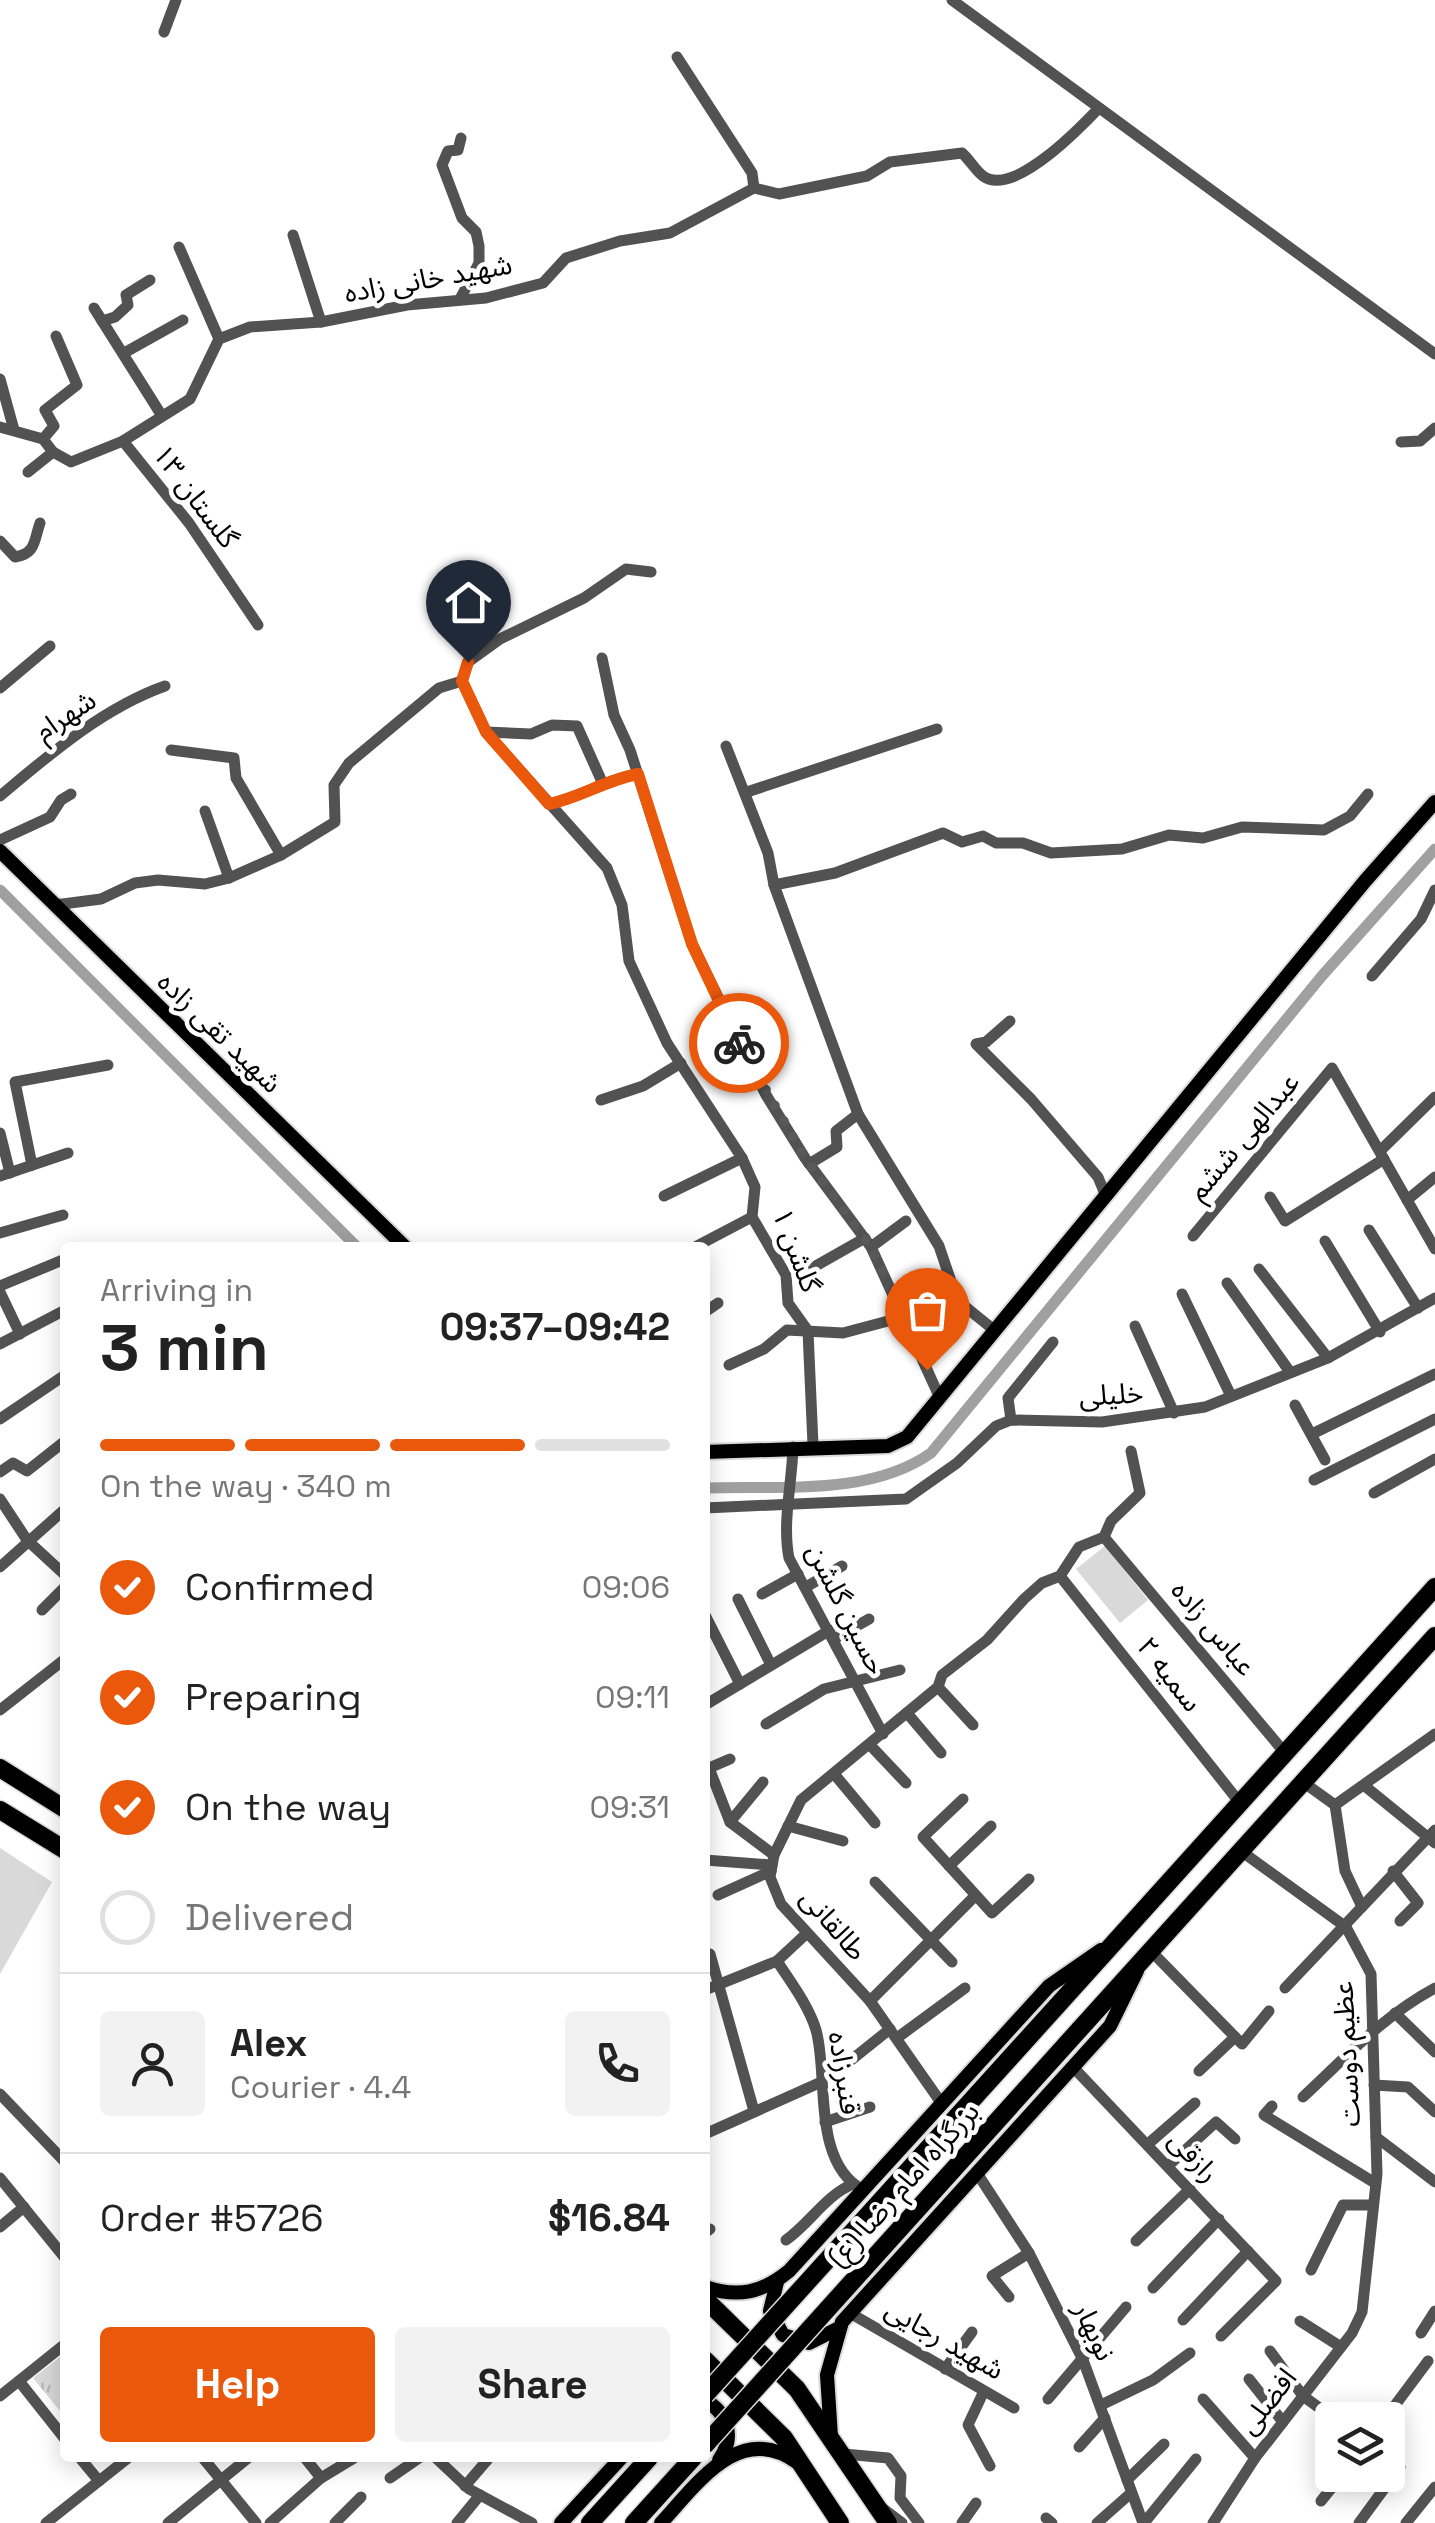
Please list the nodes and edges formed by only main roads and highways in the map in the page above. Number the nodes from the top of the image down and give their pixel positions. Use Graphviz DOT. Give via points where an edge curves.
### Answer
graph roads {
  1 [pos="1435,802"];
  2 [pos="0,851"];
  3 [pos="400,1242"];
  4 [pos="710,1452"];
  5 [pos="1435,1586"];
  6 [pos="1432,1646"];
  7 [pos="0,1768"];
  8 [pos="60,1806"];
  9 [pos="0,1810"];
  10 [pos="60,1847"];
  11 [pos="1118,1938"];
  12 [pos="1147,1955"];
  13 [pos="785,2275"];
  14 [pos="710,2288"];
  15 [pos="710,2304"];
  16 [pos="847,2317"];
  17 [pos="710,2365"];
  18 [pos="710,2392"];
  19 [pos="710,2402"];
  20 [pos="710,2438"];
  21 [pos="834,2443"];
  22 [pos="616,2462"];
  23 [pos="645,2462"];
  24 [pos="689,2462"];
  25 [pos="714,2466"];
  26 [pos="811,2479"];
  27 [pos="663,2522"];
  28 [pos="561,2523"];
  29 [pos="590,2523"];
  30 [pos="634,2523"];
  31 [pos="840,2523"];
  32 [pos="888,2523"];
  1 -- 4 [label="main road" via="898,1444"];
  2 -- 3 [label="main road, شهید تقی زاده"];
  5 -- 11 [label="highway, بزرگراه امام رضا (ع)"];
  6 -- 12 [label="highway, بزرگراه امام رضا (ع)"];
  7 -- 8 [label="highway"];
  9 -- 10 [label="highway"];
  11 -- 13 [label="main road, بزرگراه امام رضا (ع)" via="1049,1986"];
  11 -- 18 [label="highway, بزرگراه امام رضا (ع), bridge"];
  12 -- 16 [label="main road, بزرگراه امام رضا (ع)" via="1110,2026"];
  12 -- 20 [label="highway, بزرگراه امام رضا (ع), bridge"];
  13 -- 14 [label="main road, بزرگراه امام رضا (ع)" via="742,2294"];
  13 -- 16 [label="main road" via="769,2304 783,2335 815,2342"];
  15 -- 21 [label="highway" via="782,2372"];
  16 -- 21 [label="main road, بزرگراه امام رضا (ع)" via="826,2376"];
  17 -- 26 [label="highway" via="781,2434"];
  19 -- 25 [label="main road" via="728,2430"];
  21 -- 32 [label="highway"];
  22 -- 28 [label="main road"];
  23 -- 29 [label="highway"];
  24 -- 30 [label="highway"];
  25 -- 26 [label="main road" via="742,2450 765,2449 795,2461"];
  25 -- 27 [label="main road"];
  26 -- 31 [label="highway"];
}
